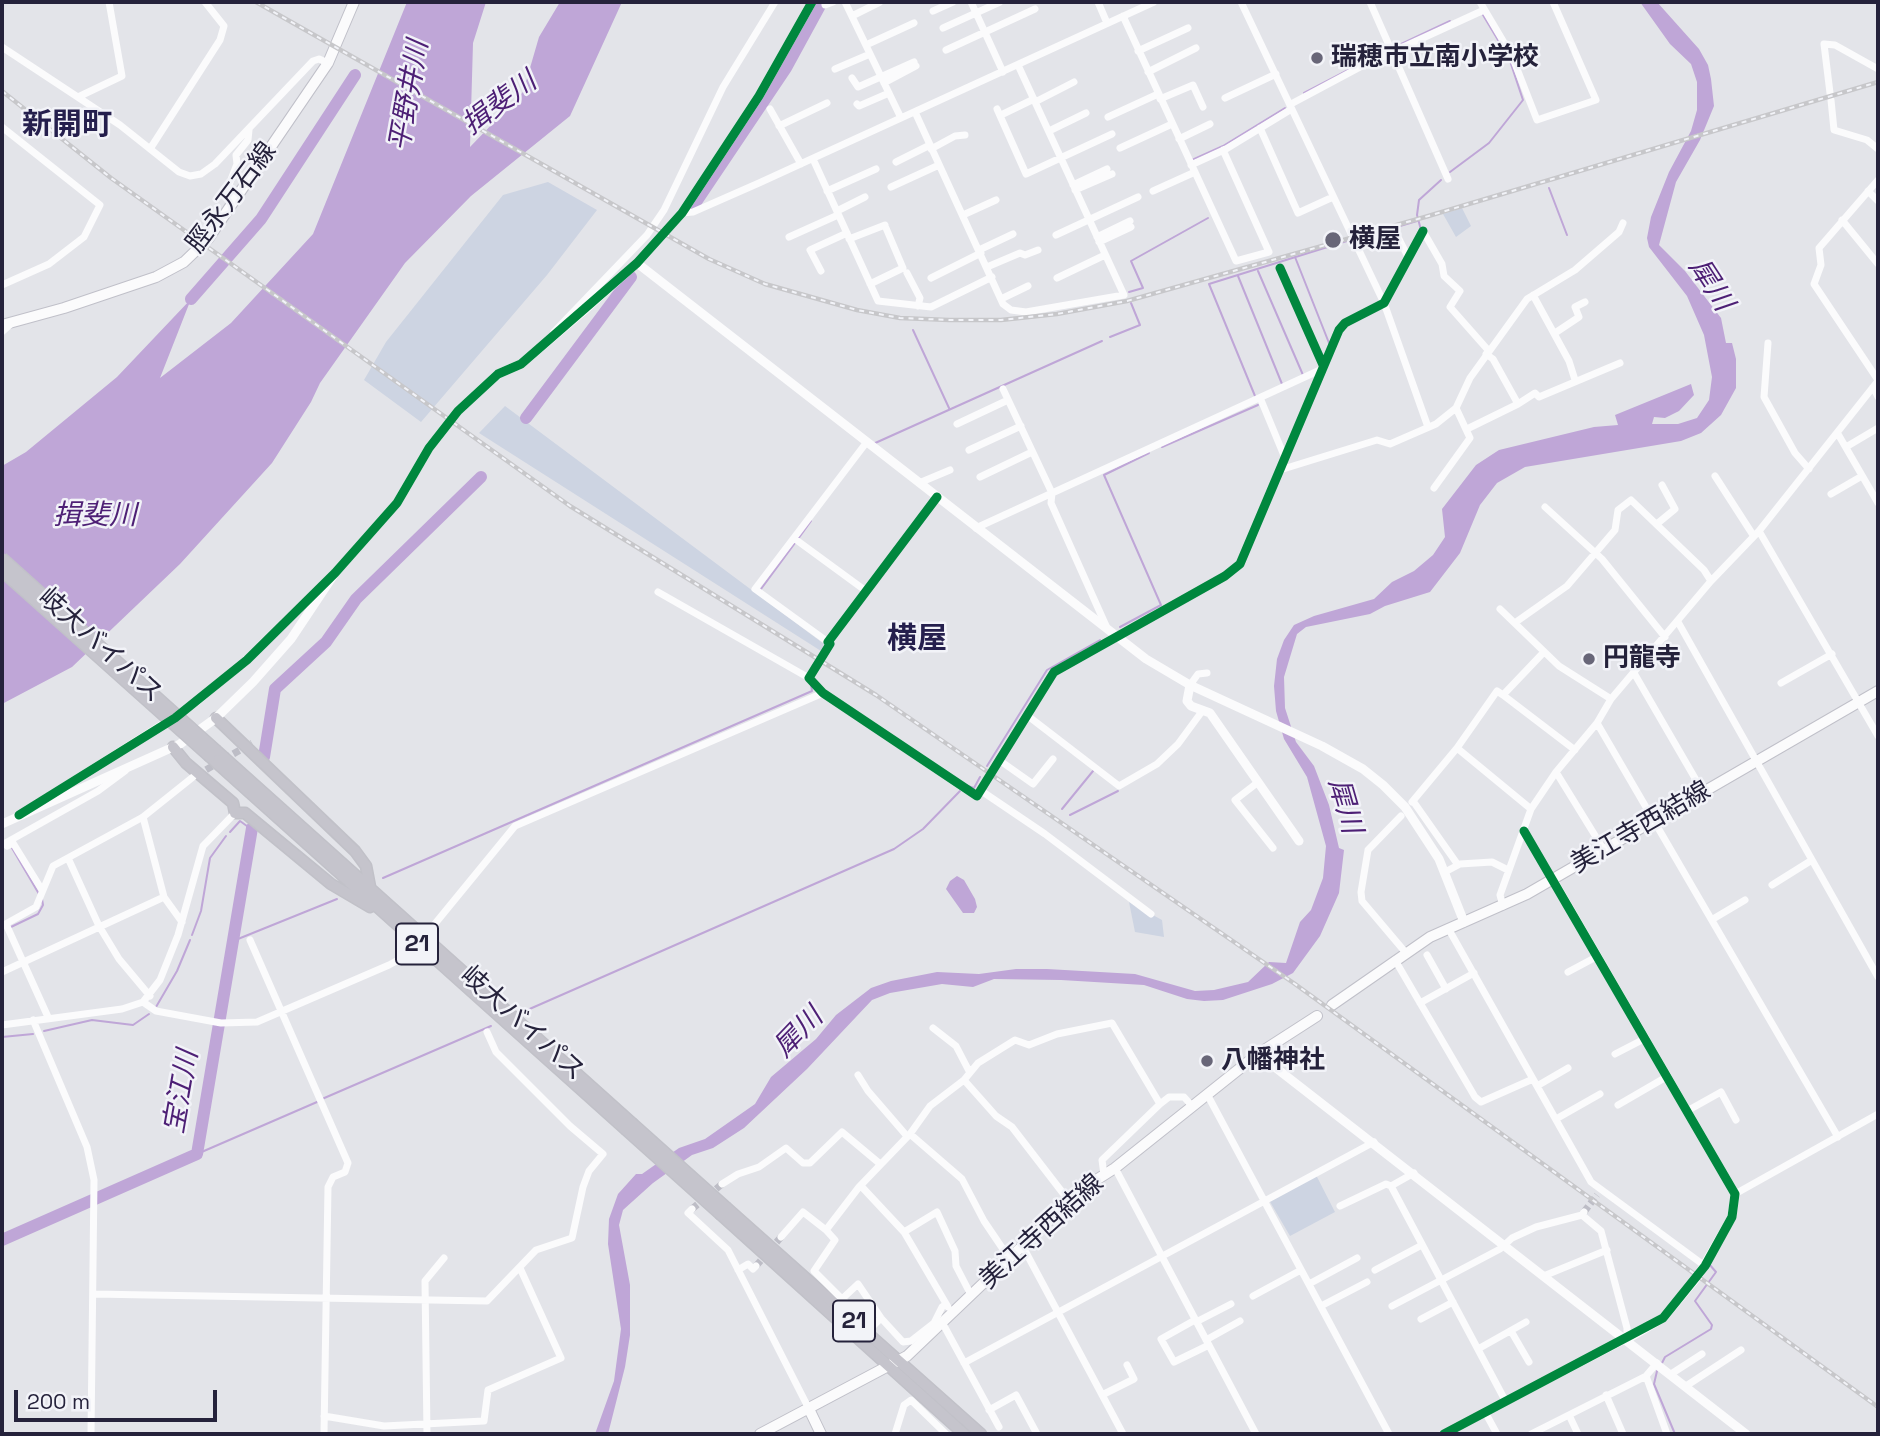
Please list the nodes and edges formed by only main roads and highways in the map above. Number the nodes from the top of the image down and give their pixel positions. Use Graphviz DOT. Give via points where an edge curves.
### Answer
graph roads {
  1 [pos="354,2"];
  2 [pos="2,325"];
  3 [pos="2,558"];
  4 [pos="2,571"];
  5 [pos="1878,691"];
  6 [pos="216,718"];
  7 [pos="173,747"];
  8 [pos="214,754"];
  9 [pos="370,887"];
  10 [pos="376,908"];
  11 [pos="420,939"];
  12 [pos="1332,1005"];
  13 [pos="1317,1016"];
  14 [pos="893,1364"];
  15 [pos="809,1409"];
  16 [pos="760,1434"];
  17 [pos="821,1434"];
  18 [pos="964,1434"];
  19 [pos="981,1434"];
  1 -- 2 [label="main road, 脛永万石線" via="328,63 232,203 184,262 156,277"];
  3 -- 8 [label="highway, 岐大バイパス / 21, bridge"];
  4 -- 8 [label="highway, 岐大バイパス / 21, bridge"];
  5 -- 12 [label="main road, 美江寺西結線" via="1553,880 1448,928"];
  6 -- 9 [label="highway" via="355,851 366,866"];
  7 -- 10 [label="highway" via="233,803 234,813 245,813 331,884"];
  8 -- 9 [label="highway, 岐大バイパス / 21"];
  8 -- 10 [label="highway, 岐大バイパス / 21"];
  9 -- 11 [label="highway, 岐大バイパス / 21"];
  10 -- 11 [label="highway, 岐大バイパス / 21"];
  11 -- 14 [label="highway, 岐大バイパス / 21, bridge"];
  13 -- 14 [label="main road, 美江寺西結線" via="1258,1054 1069,1201 971,1295 949,1309 943,1324"];
  14 -- 15 [label="main road, 美江寺西結線"];
  14 -- 18 [label="highway, 岐大バイパス / 21"];
  14 -- 19 [label="highway, 岐大バイパス / 21"];
  15 -- 16 [label="main road, 美江寺西結線"];
  15 -- 17 [label="main road"];
}
